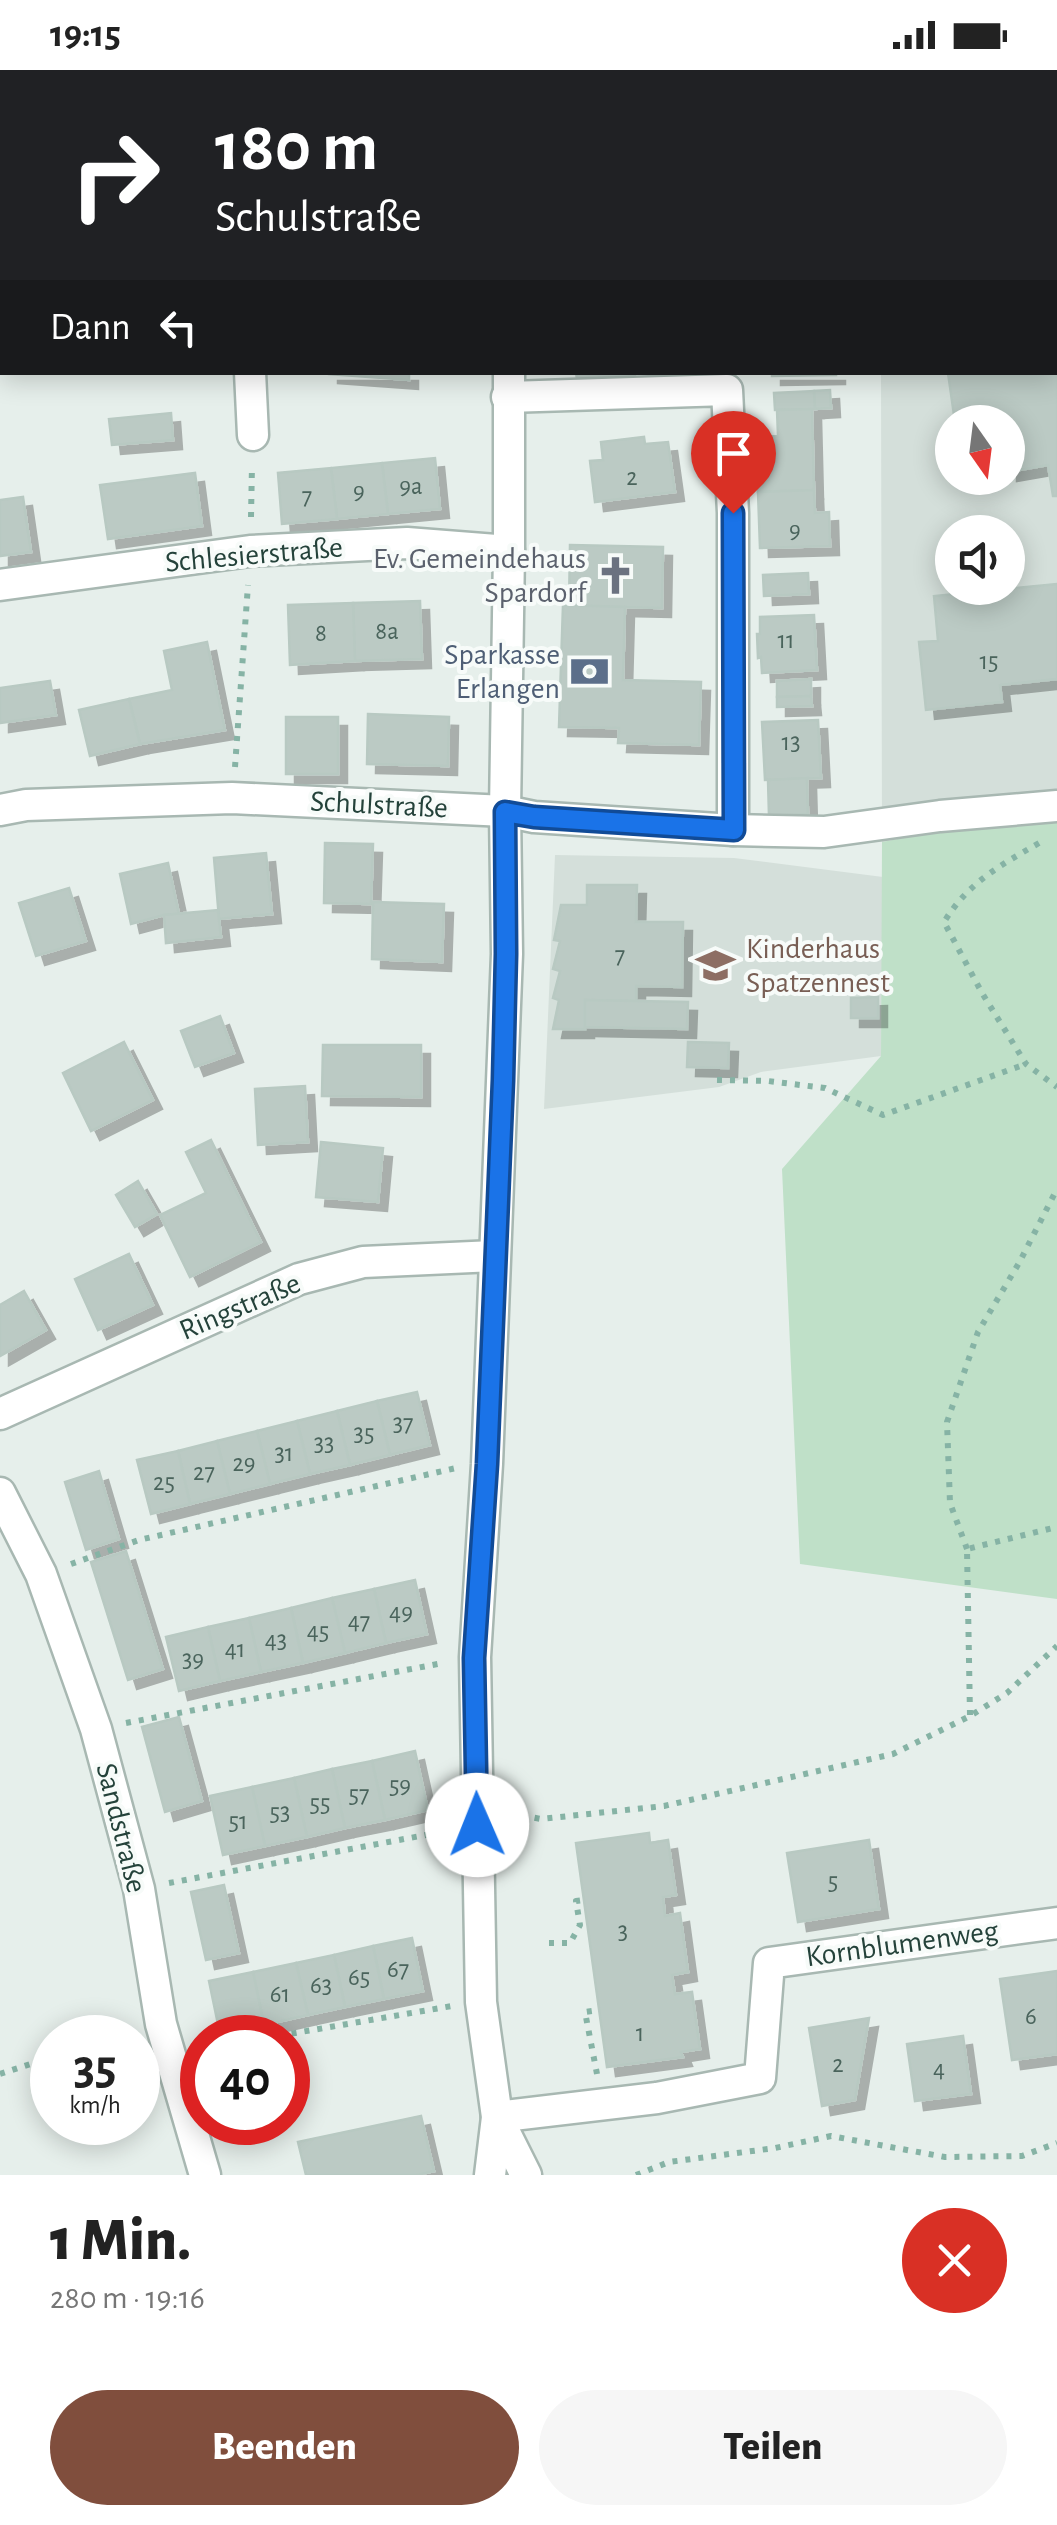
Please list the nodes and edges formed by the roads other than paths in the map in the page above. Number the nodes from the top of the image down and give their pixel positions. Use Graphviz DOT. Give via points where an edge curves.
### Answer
graph roads {
  1 [pos="250,375"];
  2 [pos="508,385"];
  3 [pos="253,435"];
  4 [pos="509,551"];
  5 [pos="0,585"];
  6 [pos="1053,806"];
  7 [pos="0,810"];
  8 [pos="505,812"];
  9 [pos="734,830"];
  10 [pos="494,1256"];
  11 [pos="0,1414"];
  12 [pos="0,1493"];
  13 [pos="1057,1922"];
  14 [pos="497,2118"];
  15 [pos="204,2175"];
  16 [pos="490,2175"];
  17 [pos="526,2175"];
  1 -- 3 [label="street"];
  2 -- 4 [label="street"];
  2 -- 9 [label="street" via="727,390"];
  4 -- 5 [label="street, Schlesierstraße" via="407,543 250,551"];
  4 -- 8 [label="street"];
  6 -- 9 [label="street, Schulstraße" via="824,832"];
  7 -- 8 [label="street, Schulstraße" via="232,798"];
  8 -- 9 [label="street, Schulstraße"];
  8 -- 10 [label="street"];
  10 -- 11 [label="street, Ringstraße" via="363,1262 298,1279"];
  10 -- 14 [label="street" via="474,1658 481,2002"];
  12 -- 15 [label="street, Sandstraße" via="42,1574 96,1729 138,1890 161,2024"];
  13 -- 14 [label="street, Kornblumenweg" via="769,1963 760,2078"];
  14 -- 16 [label="street"];
  14 -- 17 [label="street"];
}
